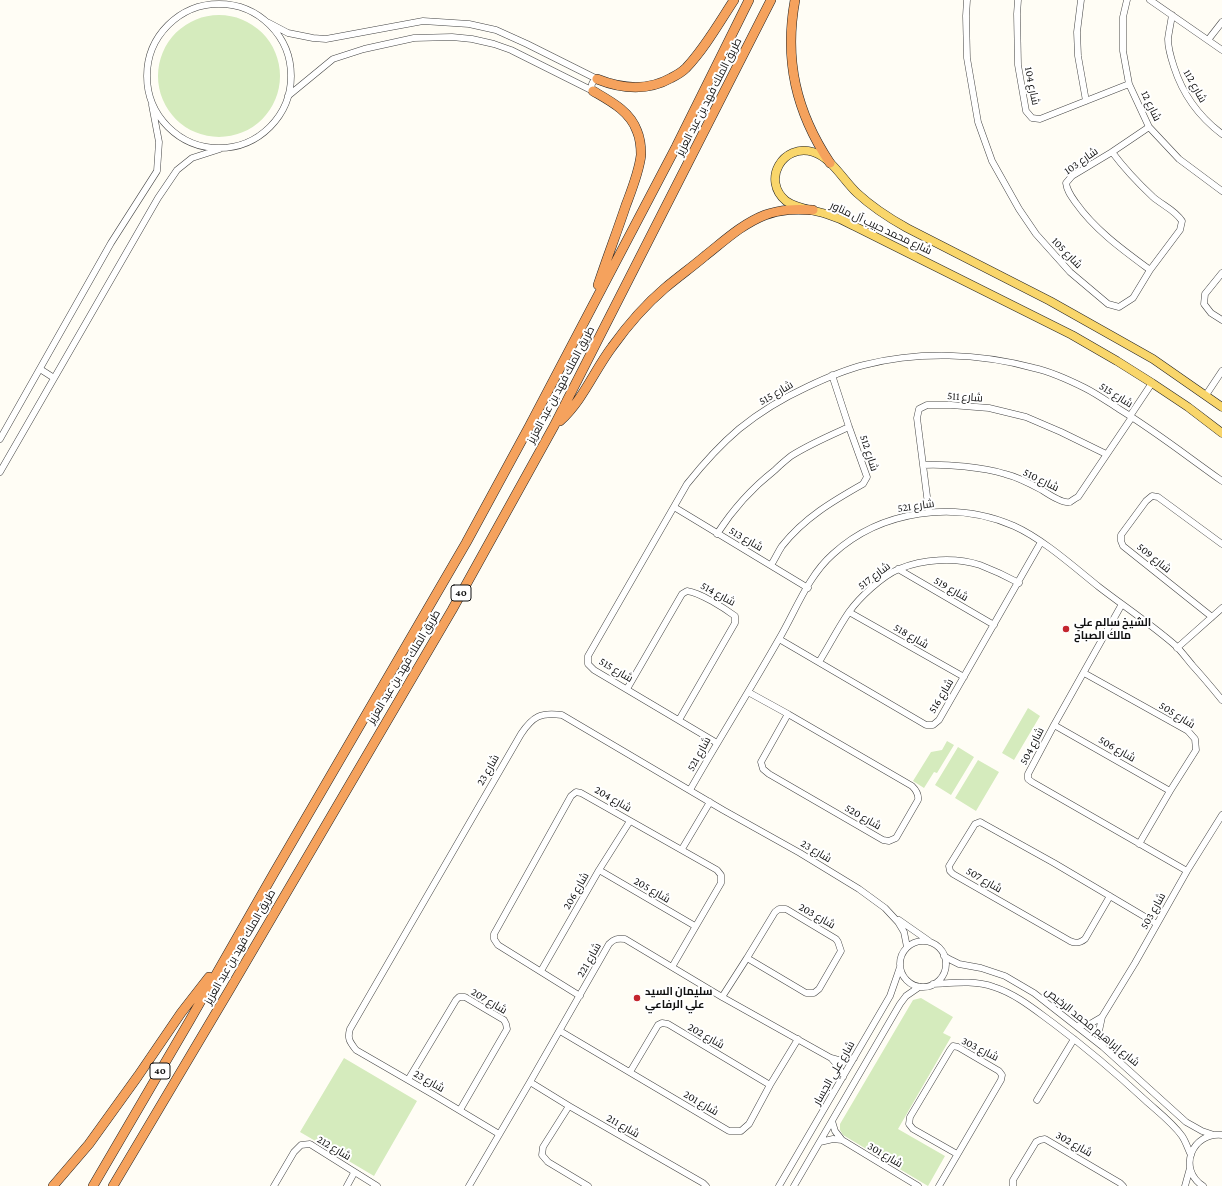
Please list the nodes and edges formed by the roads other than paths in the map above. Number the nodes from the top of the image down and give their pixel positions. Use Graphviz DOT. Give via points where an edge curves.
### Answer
graph roads {
  1 [pos="734,0"];
  2 [pos="749,0"];
  3 [pos="771,0"];
  4 [pos="795,0"];
  5 [pos="967,0"];
  6 [pos="1018,0"];
  7 [pos="1081,0"];
  8 [pos="1127,0"];
  9 [pos="1150,0"];
  10 [pos="254,14"];
  11 [pos="1172,14"];
  12 [pos="1222,22"];
  13 [pos="1208,40"];
  14 [pos="527,44"];
  15 [pos="1222,50"];
  16 [pos="522,56"];
  17 [pos="597,79"];
  18 [pos="1129,84"];
  19 [pos="593,91"];
  20 [pos="288,96"];
  21 [pos="150,98"];
  22 [pos="1086,101"];
  23 [pos="1149,127"];
  24 [pos="1222,134"];
  25 [pos="222,148"];
  26 [pos="1112,152"];
  27 [pos="830,163"];
  28 [pos="1222,191"];
  29 [pos="813,210"];
  30 [pos="1150,270"];
  31 [pos="1222,273"];
  32 [pos="588,316"];
  33 [pos="1222,320"];
  34 [pos="40,369"];
  35 [pos="1222,371"];
  36 [pos="832,375"];
  37 [pos="54,378"];
  38 [pos="1152,383"];
  39 [pos="1206,395"];
  40 [pos="1222,407"];
  41 [pos="1131,417"];
  42 [pos="554,426"];
  43 [pos="849,427"];
  44 [pos="1222,433"];
  45 [pos="0,439"];
  46 [pos="1106,454"];
  47 [pos="923,465"];
  48 [pos="0,472"];
  49 [pos="1222,481"];
  50 [pos="674,507"];
  51 [pos="929,512"];
  52 [pos="717,534"];
  53 [pos="1041,542"];
  54 [pos="1222,544"];
  55 [pos="771,565"];
  56 [pos="898,569"];
  57 [pos="1018,583"];
  58 [pos="808,588"];
  59 [pos="1122,604"];
  60 [pos="1222,608"];
  61 [pos="849,612"];
  62 [pos="1212,617"];
  63 [pos="994,625"];
  64 [pos="779,639"];
  65 [pos="1177,648"];
  66 [pos="819,662"];
  67 [pos="1084,673"];
  68 [pos="964,677"];
  69 [pos="627,689"];
  70 [pos="748,692"];
  71 [pos="1220,692"];
  72 [pos="1222,700"];
  73 [pos="788,714"];
  74 [pos="679,720"];
  75 [pos="1054,725"];
  76 [pos="717,743"];
  77 [pos="690,790"];
  78 [pos="1170,791"];
  79 [pos="710,802"];
  80 [pos="1222,815"];
  81 [pos="630,821"];
  82 [pos="1139,844"];
  83 [pos="682,849"];
  84 [pos="599,870"];
  85 [pos="1187,871"];
  86 [pos="1110,896"];
  87 [pos="892,915"];
  88 [pos="1157,924"];
  89 [pos="695,926"];
  90 [pos="931,942"];
  91 [pos="907,947"];
  92 [pos="226,956"];
  93 [pos="944,956"];
  94 [pos="747,958"];
  95 [pos="672,967"];
  96 [pos="900,967"];
  97 [pos="540,971"];
  98 [pos="933,984"];
  99 [pos="919,987"];
  100 [pos="580,996"];
  101 [pos="722,997"];
  102 [pos="1102,1017"];
  103 [pos="1077,1026"];
  104 [pos="560,1031"];
  105 [pos="798,1039"];
  106 [pos="1074,1039"];
  107 [pos="1103,1047"];
  108 [pos="831,1058"];
  109 [pos="854,1058"];
  110 [pos="630,1072"];
  111 [pos="843,1078"];
  112 [pos="408,1080"];
  113 [pos="530,1082"];
  114 [pos="770,1084"];
  115 [pos="1037,1100"];
  116 [pos="569,1106"];
  117 [pos="460,1110"];
  118 [pos="832,1121"];
  119 [pos="499,1134"];
  120 [pos="1214,1135"];
  121 [pos="1222,1135"];
  122 [pos="842,1140"];
  123 [pos="820,1142"];
  124 [pos="957,1154"];
  125 [pos="1191,1155"];
  126 [pos="1190,1166"];
  127 [pos="123,1170"];
  128 [pos="354,1173"];
  129 [pos="785,1176"];
  130 [pos="795,1184"];
  131 [pos="53,1186"];
  132 [pos="93,1186"];
  133 [pos="113,1186"];
  134 [pos="116,1186"];
  135 [pos="274,1186"];
  136 [pos="346,1186"];
  137 [pos="377,1186"];
  138 [pos="469,1186"];
  139 [pos="588,1186"];
  140 [pos="706,1186"];
  141 [pos="779,1186"];
  142 [pos="918,1186"];
  143 [pos="939,1186"];
  144 [pos="1013,1186"];
  145 [pos="1123,1186"];
  146 [pos="1185,1186"];
  147 [pos="1203,1186"];
  1 -- 17 [label="highway" via="702,48 680,73 664,82 639,88 620,86"];
  2 -- 32 [label="highway, طريق الملك فهد بن عبد العزيز / 40"];
  3 -- 42 [label="highway, طريق الملك فهد بن عبد العزيز / 40"];
  4 -- 27 [label="highway" via="790,42 796,88 808,124"];
  5 -- 30 [label="street, شارع 105" via="967,58 978,122 992,161 1019,209 1036,234 1070,272 1108,304 1119,308 1133,298"];
  6 -- 22 [label="street, شارع 104" via="1018,65 1026,112 1032,118 1040,119"];
  7 -- 22 [label="street" via="1077,32 1078,56"];
  8 -- 18 [label="street, شارع 12" via="1123,17 1123,51"];
  9 -- 11 [label="street"];
  10 -- 14 [label="street" via="288,33 313,38 326,39 423,21 469,24 496,30"];
  10 -- 20 [label="street" via="270,25 284,46 291,77"];
  10 -- 21 [label="street" via="238,7 221,4 188,11 172,21 160,34 152,50 147,68"];
  11 -- 13 [label="street"];
  11 -- 24 [label="street, شارع 112" via="1168,39 1178,81 1194,108"];
  12 -- 13 [label="street"];
  13 -- 15 [label="street"];
  14 -- 16 [label="street"];
  14 -- 17 [label="street"];
  16 -- 19 [label="street"];
  16 -- 20 [label="street" via="494,44 472,39 452,36 414,38 333,59"];
  17 -- 19 [label="street" via="593,82"];
  18 -- 22 [label="street, شارع 104"];
  18 -- 23 [label="street, شارع 12"];
  19 -- 32 [label="highway" via="611,101 628,116 638,131 641,155 636,177"];
  20 -- 25 [label="street" via="283,110 264,133 237,146"];
  21 -- 25 [label="street" via="161,119 178,135 199,146"];
  21 -- 34 [label="street" via="160,142 157,171 111,243"];
  23 -- 26 [label="street, شارع 103"];
  23 -- 28 [label="street, شارع 12" via="1179,160"];
  25 -- 37 [label="street" via="192,158 177,170 158,198"];
  26 -- 30 [label="street, شارع 105" via="1128,173 1182,221 1180,230"];
  26 -- 30 [label="street, شارع 103" via="1072,176 1066,183 1067,189 1086,217 1113,242"];
  27 -- 29 [label="main road, شارع محمد حبيب آل مناور" via="814,153 799,151 786,157 777,168 775,178 781,196 790,203"];
  27 -- 39 [label="main road, شارع محمد حبيب آل مناور" via="856,192 885,216 1120,340"];
  29 -- 38 [label="main road, شارع محمد حبيب آل مناور" via="861,229 1050,324"];
  29 -- 42 [label="highway" via="784,210 756,219 739,229 673,281 647,305 620,336 577,402"];
  31 -- 33 [label="street" via="1205,294 1204,304 1211,313"];
  32 -- 92 [label="highway, طريق الملك فهد بن عبد العزيز / 40" via="466,543"];
  34 -- 37 [label="street"];
  34 -- 45 [label="street"];
  35 -- 39 [label="street"];
  36 -- 41 [label="street, شارع 515" via="896,358 931,355 985,358 1049,372 1087,389"];
  36 -- 43 [label="street"];
  36 -- 50 [label="street, شارع 515" via="783,399 739,428 704,463 687,484"];
  37 -- 48 [label="street"];
  38 -- 41 [label="street, شارع 510"];
  38 -- 44 [label="main road, شارع محمد حبيب آل مناور"];
  39 -- 40 [label="main road, شارع محمد حبيب آل مناور"];
  41 -- 46 [label="street, شارع 510"];
  41 -- 49 [label="street, شارع 515"];
  42 -- 127 [label="highway, طريق الملك فهد بن عبد العزيز / 40" via="452,610"];
  43 -- 52 [label="street, شارع 512" via="791,457 762,480 741,501"];
  43 -- 55 [label="street, شارع 512" via="866,480 812,516 795,531"];
  46 -- 47 [label="street, شارع 510" via="1078,497 1069,502 1063,502 1006,474 956,466"];
  46 -- 47 [label="street, شارع 511" via="1026,417 989,408 927,405 920,409 917,418"];
  47 -- 51 [label="street, شارع 511"];
  50 -- 52 [label="street, شارع 513"];
  50 -- 69 [label="street, شارع 515" via="588,656 588,664 594,670"];
  51 -- 53 [label="street, شارع 521" via="961,512 991,517 1016,527"];
  51 -- 58 [label="street, شارع 521" via="893,519 863,532 820,567"];
  52 -- 55 [label="street, شارع 513"];
  53 -- 57 [label="street, شارع 516"];
  53 -- 59 [label="street, شارع 521"];
  54 -- 62 [label="street, شارع 509" via="1158,497 1152,496 1121,535 1123,546"];
  55 -- 58 [label="street, شارع 513"];
  56 -- 57 [label="street, شارع 517" via="920,562 959,561 978,565"];
  56 -- 61 [label="street, شارع 517" via="881,580"];
  56 -- 63 [label="street, شارع 519"];
  57 -- 63 [label="street, شارع 516"];
  58 -- 64 [label="street, شارع 521"];
  59 -- 65 [label="street, شارع 521"];
  59 -- 67 [label="street, شارع 504"];
  60 -- 62 [label="street"];
  61 -- 66 [label="street, شارع 517"];
  61 -- 68 [label="street, شارع 518"];
  62 -- 65 [label="street"];
  63 -- 68 [label="street, شارع 516"];
  64 -- 66 [label="street, شارع 516"];
  64 -- 70 [label="street, شارع 521"];
  65 -- 71 [label="street, شارع 521"];
  66 -- 68 [label="street, شارع 516" via="926,725 933,725 939,720"];
  67 -- 75 [label="street, شارع 504"];
  67 -- 78 [label="street, شارع 505" via="1188,731 1195,739 1196,750"];
  69 -- 74 [label="street, شارع 515"];
  69 -- 74 [label="street, شارع 514" via="682,594 687,591 694,592 729,611 736,616 735,623"];
  70 -- 73 [label="street, شارع 520"];
  70 -- 76 [label="street, شارع 521"];
  71 -- 72 [label="street, شارع 521"];
  73 -- 73 [label="street, شارع 520" via="761,762 763,769 883,840 896,838 918,800 915,789"];
  74 -- 76 [label="street, شارع 515"];
  75 -- 78 [label="street, شارع 506"];
  75 -- 82 [label="street, شارع 504" via="1028,774 1028,779"];
  76 -- 77 [label="street, شارع 521"];
  77 -- 79 [label="street, شارع 23"];
  77 -- 112 [label="street, شارع 23" via="562,715 547,713 532,720 521,734 350,1029 348,1036 356,1050"];
  78 -- 82 [label="street, شارع 505"];
  79 -- 83 [label="street"];
  79 -- 87 [label="street, شارع 23" via="800,852 859,889"];
  80 -- 85 [label="street, شارع 503"];
  81 -- 83 [label="street, شارع 204"];
  81 -- 84 [label="street, شارع 206"];
  81 -- 97 [label="street, شارع 204" via="582,793 576,792 571,796 494,934 498,945"];
  82 -- 85 [label="street, شارع 504"];
  83 -- 89 [label="street, شارع 204" via="721,875 721,883"];
  84 -- 89 [label="street, شارع 205"];
  84 -- 97 [label="street, شارع 206"];
  85 -- 88 [label="street, شارع 503"];
  86 -- 86 [label="street, شارع 507" via="1085,939 1075,943 953,874 950,866 975,824 980,822"];
  86 -- 88 [label="street, شارع 507"];
  87 -- 90 [label="street, شارع 23"];
  87 -- 91 [label="street, شارع 23" via="904,932"];
  88 -- 102 [label="street, شارع 503"];
  89 -- 95 [label="street, شارع 204"];
  90 -- 91 [label="street" via="918,941"];
  90 -- 93 [label="street"];
  91 -- 96 [label="street" via="901,954"];
  92 -- 131 [label="highway" via="181,1013 89,1144"];
  92 -- 132 [label="highway, طريق الملك فهد بن عبد العزيز / 40"];
  93 -- 98 [label="street" via="946,962 943,975"];
  93 -- 103 [label="street, شارع إبراهيم محمد الرخيص" via="959,964 993,972 1016,982"];
  94 -- 94 [label="street, شارع 203" via="806,993 814,993 819,989 841,951 836,939 786,910 779,909"];
  94 -- 101 [label="street, شارع 203"];
  95 -- 100 [label="street, شارع 221" via="619,938 610,944"];
  95 -- 101 [label="street, شارع 221"];
  96 -- 99 [label="street" via="906,980"];
  96 -- 109 [label="street, شارع علي الجسار" via="890,996"];
  97 -- 100 [label="street, شارع 204"];
  98 -- 99 [label="street"];
  98 -- 106 [label="street, شارع إبراهيم محمد الرخيص" via="966,982 995,987 1030,1006"];
  99 -- 118 [label="street, شارع علي الجسار" via="900,1004"];
  100 -- 104 [label="street, شارع 221"];
  101 -- 105 [label="street, شارع 221"];
  102 -- 103 [label="street" via="1090,1024"];
  102 -- 107 [label="street, شارع 503" via="1099,1031"];
  103 -- 107 [label="street, شارع إبراهيم محمد الرخيص"];
  104 -- 110 [label="street, شارع 201"];
  104 -- 113 [label="street, شارع 221"];
  105 -- 108 [label="street, شارع 221"];
  105 -- 114 [label="street, شارع 201"];
  106 -- 115 [label="street"];
  106 -- 125 [label="street, شارع إبراهيم محمد الرخيص" via="1176,1129 1186,1142"];
  107 -- 120 [label="street, شارع إبراهيم محمد الرخيص" via="1186,1122"];
  108 -- 109 [label="street, شارع 221" via="842,1061"];
  108 -- 111 [label="street, شارع 221" via="839,1067"];
  109 -- 111 [label="street, شارع علي الجسار"];
  110 -- 114 [label="street, شارع 201" via="729,1131 741,1131 749,1124"];
  110 -- 114 [label="street, شارع 202" via="658,1025 662,1023 668,1024"];
  111 -- 129 [label="street, شارع علي الجسار"];
  112 -- 117 [label="street, شارع 23"];
  112 -- 117 [label="street, شارع 207" via="456,1000 465,997 504,1020 507,1029"];
  113 -- 116 [label="street, شارع 211"];
  113 -- 119 [label="street, شارع 221"];
  116 -- 139 [label="street" via="543,1147 542,1155 548,1162"];
  116 -- 140 [label="street, شارع 211"];
  117 -- 119 [label="street, شارع 23"];
  118 -- 122 [label="street, شارع 301" via="835,1132"];
  118 -- 123 [label="street, شارع علي الجسار"];
  119 -- 138 [label="street, شارع 221"];
  120 -- 121 [label="street"];
  120 -- 125 [label="street" via="1203,1138"];
  122 -- 123 [label="street"];
  122 -- 142 [label="street, شارع 301"];
  123 -- 130 [label="street, شارع علي الجسار"];
  124 -- 124 [label="street, شارع 303" via="1002,1075 953,1046 910,1117 909,1124"];
  124 -- 143 [label="street, شارع 303"];
  125 -- 126 [label="street"];
  126 -- 146 [label="street"];
  126 -- 147 [label="street" via="1194,1176"];
  127 -- 133 [label="highway, طريق الملك فهد بن عبد العزيز / 40"];
  127 -- 134 [label="highway"];
  128 -- 135 [label="street, شارع 212" via="310,1144 301,1145"];
  128 -- 136 [label="street"];
  128 -- 137 [label="street, شارع 212"];
  129 -- 130 [label="street" via="789,1182"];
  129 -- 141 [label="street, شارع علي الجسار"];
  144 -- 145 [label="street, شارع 302" via="1036,1142 1045,1139"];
}
